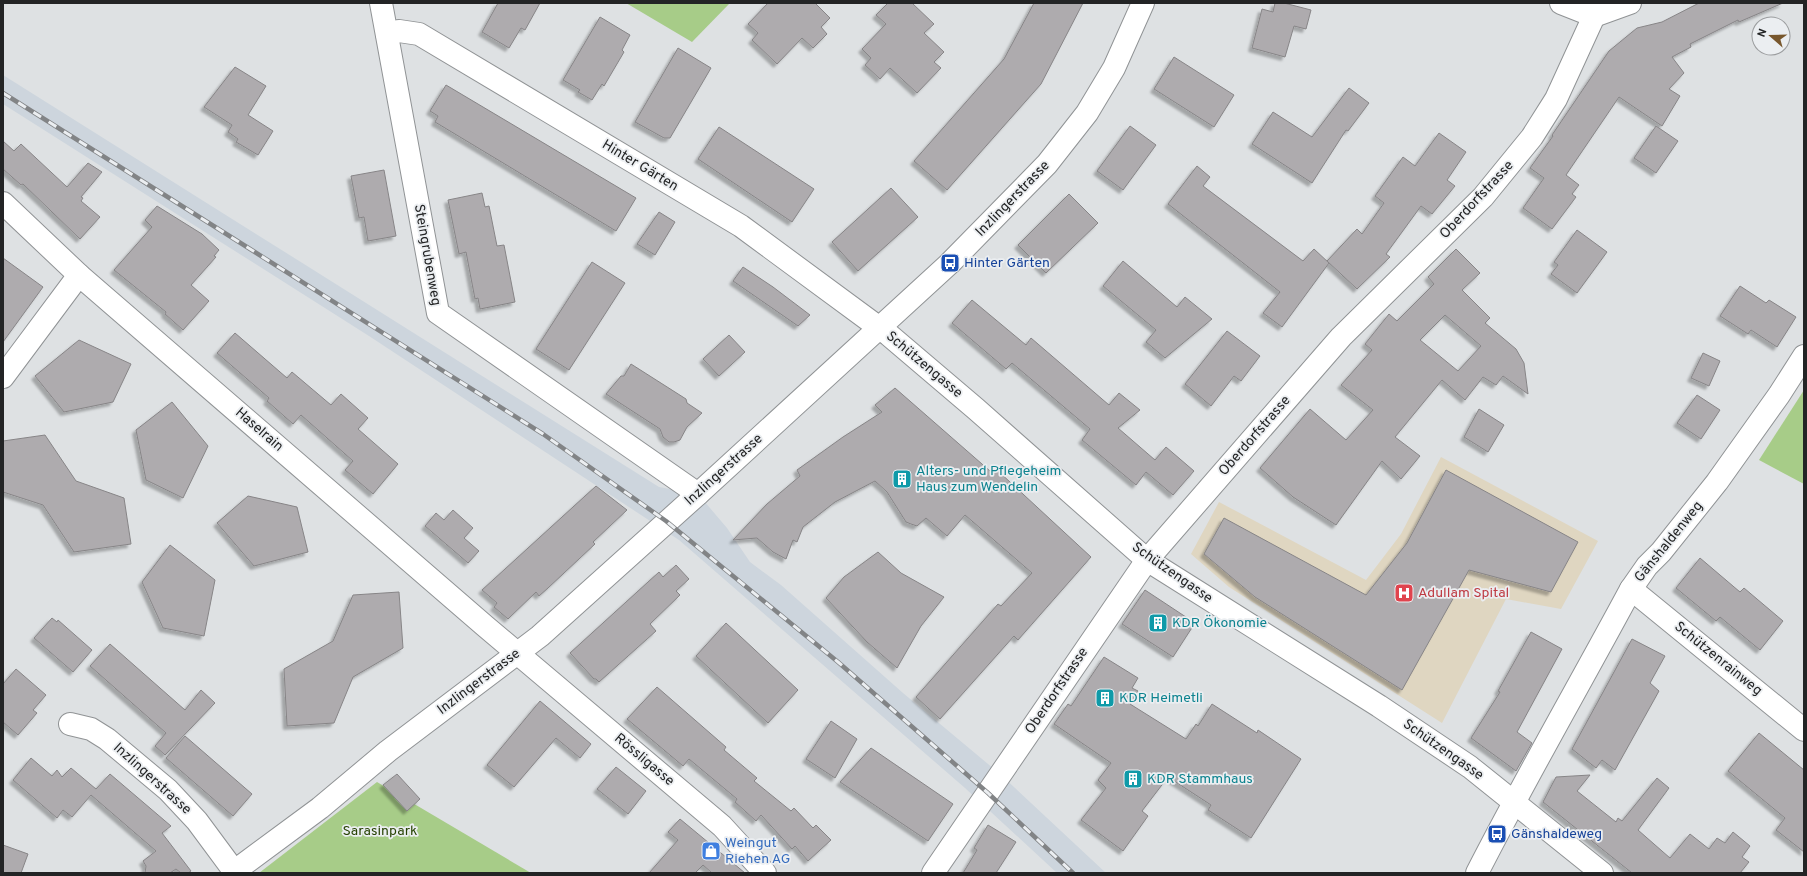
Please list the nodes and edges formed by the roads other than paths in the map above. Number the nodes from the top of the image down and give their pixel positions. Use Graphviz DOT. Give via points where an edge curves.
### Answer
graph roads {
  1 [pos="381,3"];
  2 [pos="1143,3"];
  3 [pos="1561,3"];
  4 [pos="1630,3"];
  5 [pos="1596,9"];
  6 [pos="387,34"];
  7 [pos="3,203"];
  8 [pos="79,275"];
  9 [pos="880,328"];
  10 [pos="1804,356"];
  11 [pos="3,377"];
  12 [pos="698,494"];
  13 [pos="1147,560"];
  14 [pos="1631,589"];
  15 [pos="517,653"];
  16 [pos="70,724"];
  17 [pos="1804,730"];
  18 [pos="1513,802"];
  19 [pos="233,872"];
  20 [pos="765,873"];
  21 [pos="932,873"];
  22 [pos="1477,873"];
  23 [pos="1602,873"];
  1 -- 6 [label="street, Steingrubenweg"];
  2 -- 9 [label="street, Inzlingerstrasse" via="1114,68 1087,113 1047,164 956,257"];
  3 -- 5 [label="street"];
  4 -- 5 [label="street"];
  5 -- 13 [label="street, Oberdorfstrasse" via="1556,100 1506,171 1484,197 1341,337"];
  6 -- 9 [label="street, Hinter Gärten" via="400,31 419,34 734,222"];
  6 -- 12 [label="street, Steingrubenweg" via="438,313"];
  7 -- 8 [label="street, Haselrain"];
  8 -- 11 [label="street"];
  8 -- 15 [label="street, Haselrain"];
  9 -- 12 [label="street, Inzlingerstrasse"];
  9 -- 13 [label="street, Schützengasse" via="976,408"];
  10 -- 14 [label="street, Gänshaldenweg" via="1717,482"];
  12 -- 15 [label="street, Inzlingerstrasse" via="540,636"];
  13 -- 18 [label="street, Schützengasse" via="1396,717 1470,767"];
  13 -- 21 [label="street, Oberdorfstrasse"];
  14 -- 17 [label="street, Schützenrainweg"];
  14 -- 18 [label="street, Gänshaldenweg" via="1543,752"];
  15 -- 19 [label="street, Inzlingerstrasse" via="320,808"];
  15 -- 20 [label="street, Rössligasse" via="722,826"];
  16 -- 19 [label="street, Inzlingerstrasse" via="91,729 107,739 168,790 197,821"];
  18 -- 22 [label="street, Gänshaldenweg"];
  18 -- 23 [label="street, Schützengasse"];
}
